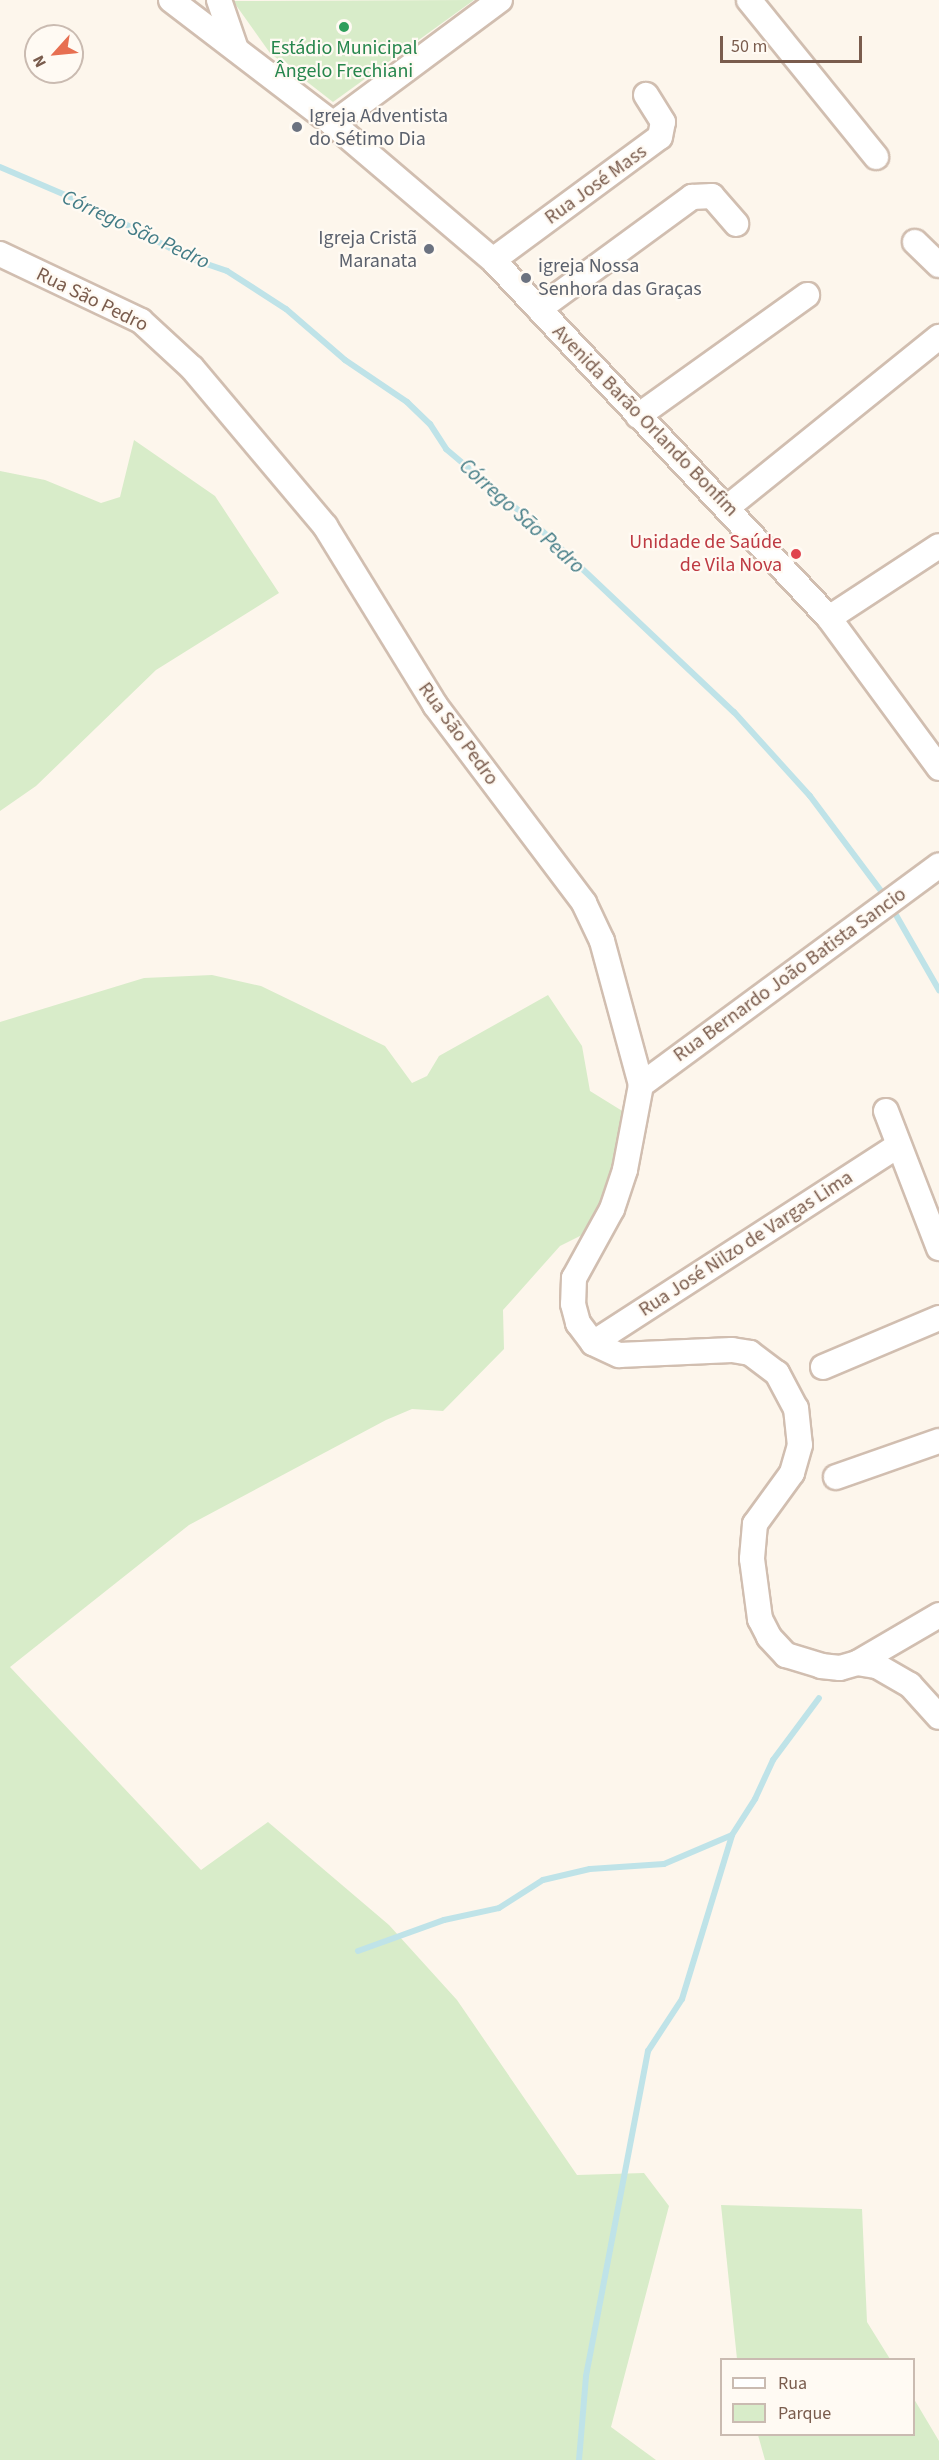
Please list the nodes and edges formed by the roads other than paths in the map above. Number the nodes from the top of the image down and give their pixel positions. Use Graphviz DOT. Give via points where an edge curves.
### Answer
graph roads {
  1 [pos="171,0"];
  2 [pos="219,0"];
  3 [pos="500,0"];
  4 [pos="749,0"];
  5 [pos="236,49"];
  6 [pos="645,95"];
  7 [pos="333,124"];
  8 [pos="876,157"];
  9 [pos="736,224"];
  10 [pos="915,242"];
  11 [pos="0,254"];
  12 [pos="493,260"];
  13 [pos="939,265"];
  14 [pos="807,296"];
  15 [pos="539,309"];
  16 [pos="939,337"];
  17 [pos="638,416"];
  18 [pos="728,507"];
  19 [pos="939,546"];
  20 [pos="829,618"];
  21 [pos="939,768"];
  22 [pos="939,865"];
  23 [pos="641,1085"];
  24 [pos="886,1112"];
  25 [pos="899,1145"];
  26 [pos="939,1248"];
  27 [pos="939,1318"];
  28 [pos="593,1343"];
  29 [pos="823,1367"];
  30 [pos="939,1441"];
  31 [pos="836,1477"];
  32 [pos="939,1615"];
  33 [pos="857,1663"];
  34 [pos="939,1717"];
  1 -- 5 [label="street, Avenida Barão Orlando Bonfim"];
  2 -- 5 [label="street"];
  3 -- 7 [label="street"];
  4 -- 8 [label="street"];
  5 -- 7 [label="street, Avenida Barão Orlando Bonfim"];
  6 -- 12 [label="street, Rua José Mass" via="663,122 660,137"];
  7 -- 12 [label="street, Avenida Barão Orlando Bonfim"];
  9 -- 15 [label="street" via="712,196 692,197"];
  10 -- 13 [label="street"];
  11 -- 23 [label="street, Rua São Pedro" via="122,311 160,335 325,526 435,705 584,903 602,941"];
  12 -- 15 [label="street, Avenida Barão Orlando Bonfim"];
  14 -- 17 [label="street"];
  15 -- 17 [label="street, Avenida Barão Orlando Bonfim"];
  16 -- 18 [label="street"];
  17 -- 18 [label="street, Avenida Barão Orlando Bonfim"];
  18 -- 20 [label="street, Avenida Barão Orlando Bonfim"];
  19 -- 20 [label="street"];
  20 -- 21 [label="street, Avenida Barão Orlando Bonfim"];
  22 -- 23 [label="street, Rua Bernardo João Batista Sancio"];
  23 -- 28 [label="street, Rua São Pedro" via="625,1170 612,1209 574,1278 575,1314"];
  24 -- 25 [label="street"];
  25 -- 26 [label="street"];
  25 -- 28 [label="street, Rua José Nilzo de Vargas Lima"];
  27 -- 29 [label="street"];
  28 -- 33 [label="street" via="619,1355 732,1350 750,1353 777,1373 796,1408 800,1445 792,1473 755,1524 752,1559 760,1619 777,1647 800,1661 840,1668"];
  30 -- 31 [label="street"];
  32 -- 33 [label="street"];
  33 -- 34 [label="street" via="893,1674"];
}
